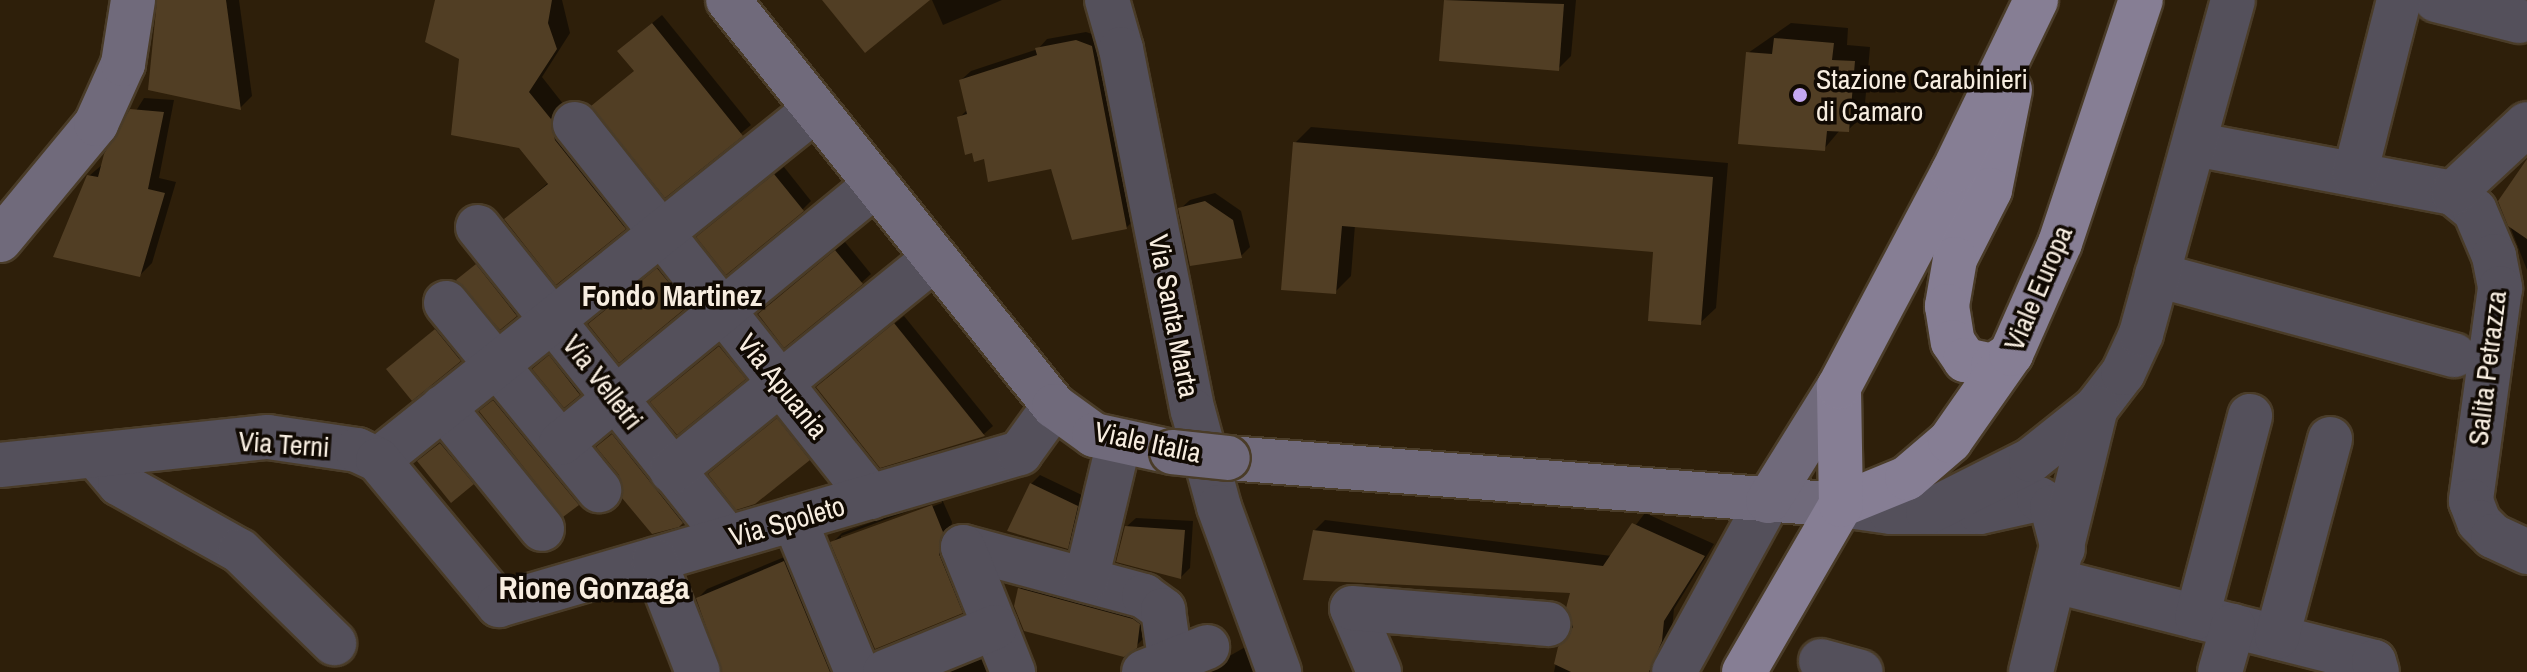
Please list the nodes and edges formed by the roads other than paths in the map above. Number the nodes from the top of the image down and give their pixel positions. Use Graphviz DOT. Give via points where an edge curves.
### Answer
graph roads {
  1 [pos="133,0"];
  2 [pos="728,0"];
  3 [pos="1107,0"];
  4 [pos="2141,0"];
  5 [pos="2233,0"];
  6 [pos="2399,0"];
  7 [pos="2436,0"];
  8 [pos="2029,17"];
  9 [pos="2519,21"];
  10 [pos="816,109"];
  11 [pos="575,124"];
  12 [pos="2527,124"];
  13 [pos="2194,144"];
  14 [pos="2355,174"];
  15 [pos="876,184"];
  16 [pos="2453,193"];
  17 [pos="478,227"];
  18 [pos="661,233"];
  19 [pos="0,240"];
  20 [pos="935,258"];
  21 [pos="2157,275"];
  22 [pos="446,303"];
  23 [pos="722,310"];
  24 [pos="553,320"];
  25 [pos="2011,354"];
  26 [pos="2454,355"];
  27 [pos="496,365"];
  28 [pos="781,383"];
  29 [pos="1839,387"];
  30 [pos="615,398"];
  31 [pos="1054,406"];
  32 [pos="443,407"];
  33 [pos="2096,408"];
  34 [pos="2250,416"];
  35 [pos="2330,439"];
  36 [pos="1119,442"];
  37 [pos="561,443"];
  38 [pos="97,457"];
  39 [pos="378,460"];
  40 [pos="0,465"];
  41 [pos="672,471"];
  42 [pos="599,490"];
  43 [pos="871,497"];
  44 [pos="1768,501"];
  45 [pos="1841,505"];
  46 [pos="1928,512"];
  47 [pos="794,519"];
  48 [pos="542,529"];
  49 [pos="727,538"];
  50 [pos="2527,552"];
  51 [pos="654,560"];
  52 [pos="2059,565"];
  53 [pos="1086,580"];
  54 [pos="2215,622"];
  55 [pos="1548,624"];
  56 [pos="995,627"];
  57 [pos="2277,637"];
  58 [pos="334,643"];
  59 [pos="1173,663"];
  60 [pos="2375,667"];
  61 [pos="698,672"];
  62 [pos="857,672"];
  63 [pos="885,672"];
  64 [pos="1013,672"];
  65 [pos="1279,672"];
  66 [pos="1379,672"];
  67 [pos="1674,672"];
  68 [pos="1744,672"];
  69 [pos="2031,672"];
  70 [pos="2220,672"];
  1 -- 19 [label="main road" via="123,64 96,124"];
  2 -- 10 [label="main road, Viale Italia"];
  3 -- 65 [label="street, Via Santa Marta" via="1127,76 1193,411 1219,507"];
  4 -- 25 [label="main road, Viale Europa" via="2060,243"];
  5 -- 13 [label="street"];
  6 -- 14 [label="street"];
  7 -- 9 [label="street"];
  8 -- 25 [label="main road" via="1990,190 1955,259 1947,306 1953,342 1965,360 1993,366"];
  8 -- 29 [label="main road"];
  10 -- 15 [label="main road, Viale Italia"];
  10 -- 18 [label="street"];
  11 -- 18 [label="street, Via Apuania"];
  12 -- 16 [label="street"];
  13 -- 14 [label="street"];
  13 -- 21 [label="street"];
  14 -- 16 [label="street"];
  15 -- 20 [label="main road, Viale Italia"];
  15 -- 23 [label="street"];
  16 -- 50 [label="street, Salita Petrazza" via="2475,211 2494,256 2500,288 2471,501 2479,522 2493,536"];
  17 -- 24 [label="street, Via Velletri"];
  18 -- 23 [label="street, Via Apuania"];
  18 -- 24 [label="street"];
  20 -- 28 [label="street"];
  20 -- 31 [label="main road, Viale Italia"];
  21 -- 26 [label="street"];
  21 -- 33 [label="street" via="2123,373"];
  22 -- 27 [label="street"];
  23 -- 28 [label="street, Via Apuania"];
  23 -- 30 [label="street"];
  24 -- 27 [label="street"];
  24 -- 30 [label="street, Via Velletri"];
  25 -- 45 [label="main road, Viale Europa" via="1950,441 1907,478"];
  27 -- 32 [label="street"];
  27 -- 37 [label="street"];
  28 -- 41 [label="street"];
  28 -- 43 [label="street, Via Apuania"];
  29 -- 44 [label="main road"];
  29 -- 45 [label="main road"];
  30 -- 37 [label="street"];
  30 -- 41 [label="street, Via Velletri"];
  31 -- 36 [label="main road, Viale Italia" via="1094,435"];
  31 -- 43 [label="street, Via Spoleto" via="1020,453"];
  32 -- 39 [label="street"];
  32 -- 48 [label="street"];
  33 -- 46 [label="street" via="2031,460"];
  33 -- 52 [label="street"];
  34 -- 54 [label="street"];
  35 -- 57 [label="street"];
  36 -- 44 [label="main road, Viale Italia, bridge" via="1228,458"];
  36 -- 53 [label="street"];
  37 -- 42 [label="street"];
  38 -- 39 [label="street, Via Terni" via="268,437 357,450"];
  38 -- 40 [label="street, Via Terni"];
  38 -- 58 [label="street" via="120,484 240,551"];
  39 -- 51 [label="street, Via Spoleto" via="499,605"];
  41 -- 49 [label="street, Via Velletri"];
  43 -- 47 [label="street, Via Spoleto"];
  44 -- 45 [label="main road, Viale Italia"];
  44 -- 67 [label="street"];
  45 -- 46 [label="street"];
  45 -- 68 [label="main road"];
  46 -- 52 [label="street" via="1980,512 2039,499 2052,507"];
  47 -- 49 [label="street, Via Spoleto"];
  47 -- 62 [label="street"];
  49 -- 51 [label="street, Via Spoleto"];
  51 -- 61 [label="street"];
  52 -- 54 [label="street"];
  52 -- 69 [label="street"];
  53 -- 56 [label="street" via="963,547"];
  53 -- 59 [label="street" via="1144,596 1163,610"];
  54 -- 57 [label="street"];
  54 -- 70 [label="street"];
  55 -- 66 [label="street" via="1352,608"];
  56 -- 63 [label="street"];
  56 -- 64 [label="street"];
  57 -- 60 [label="street"];
}
